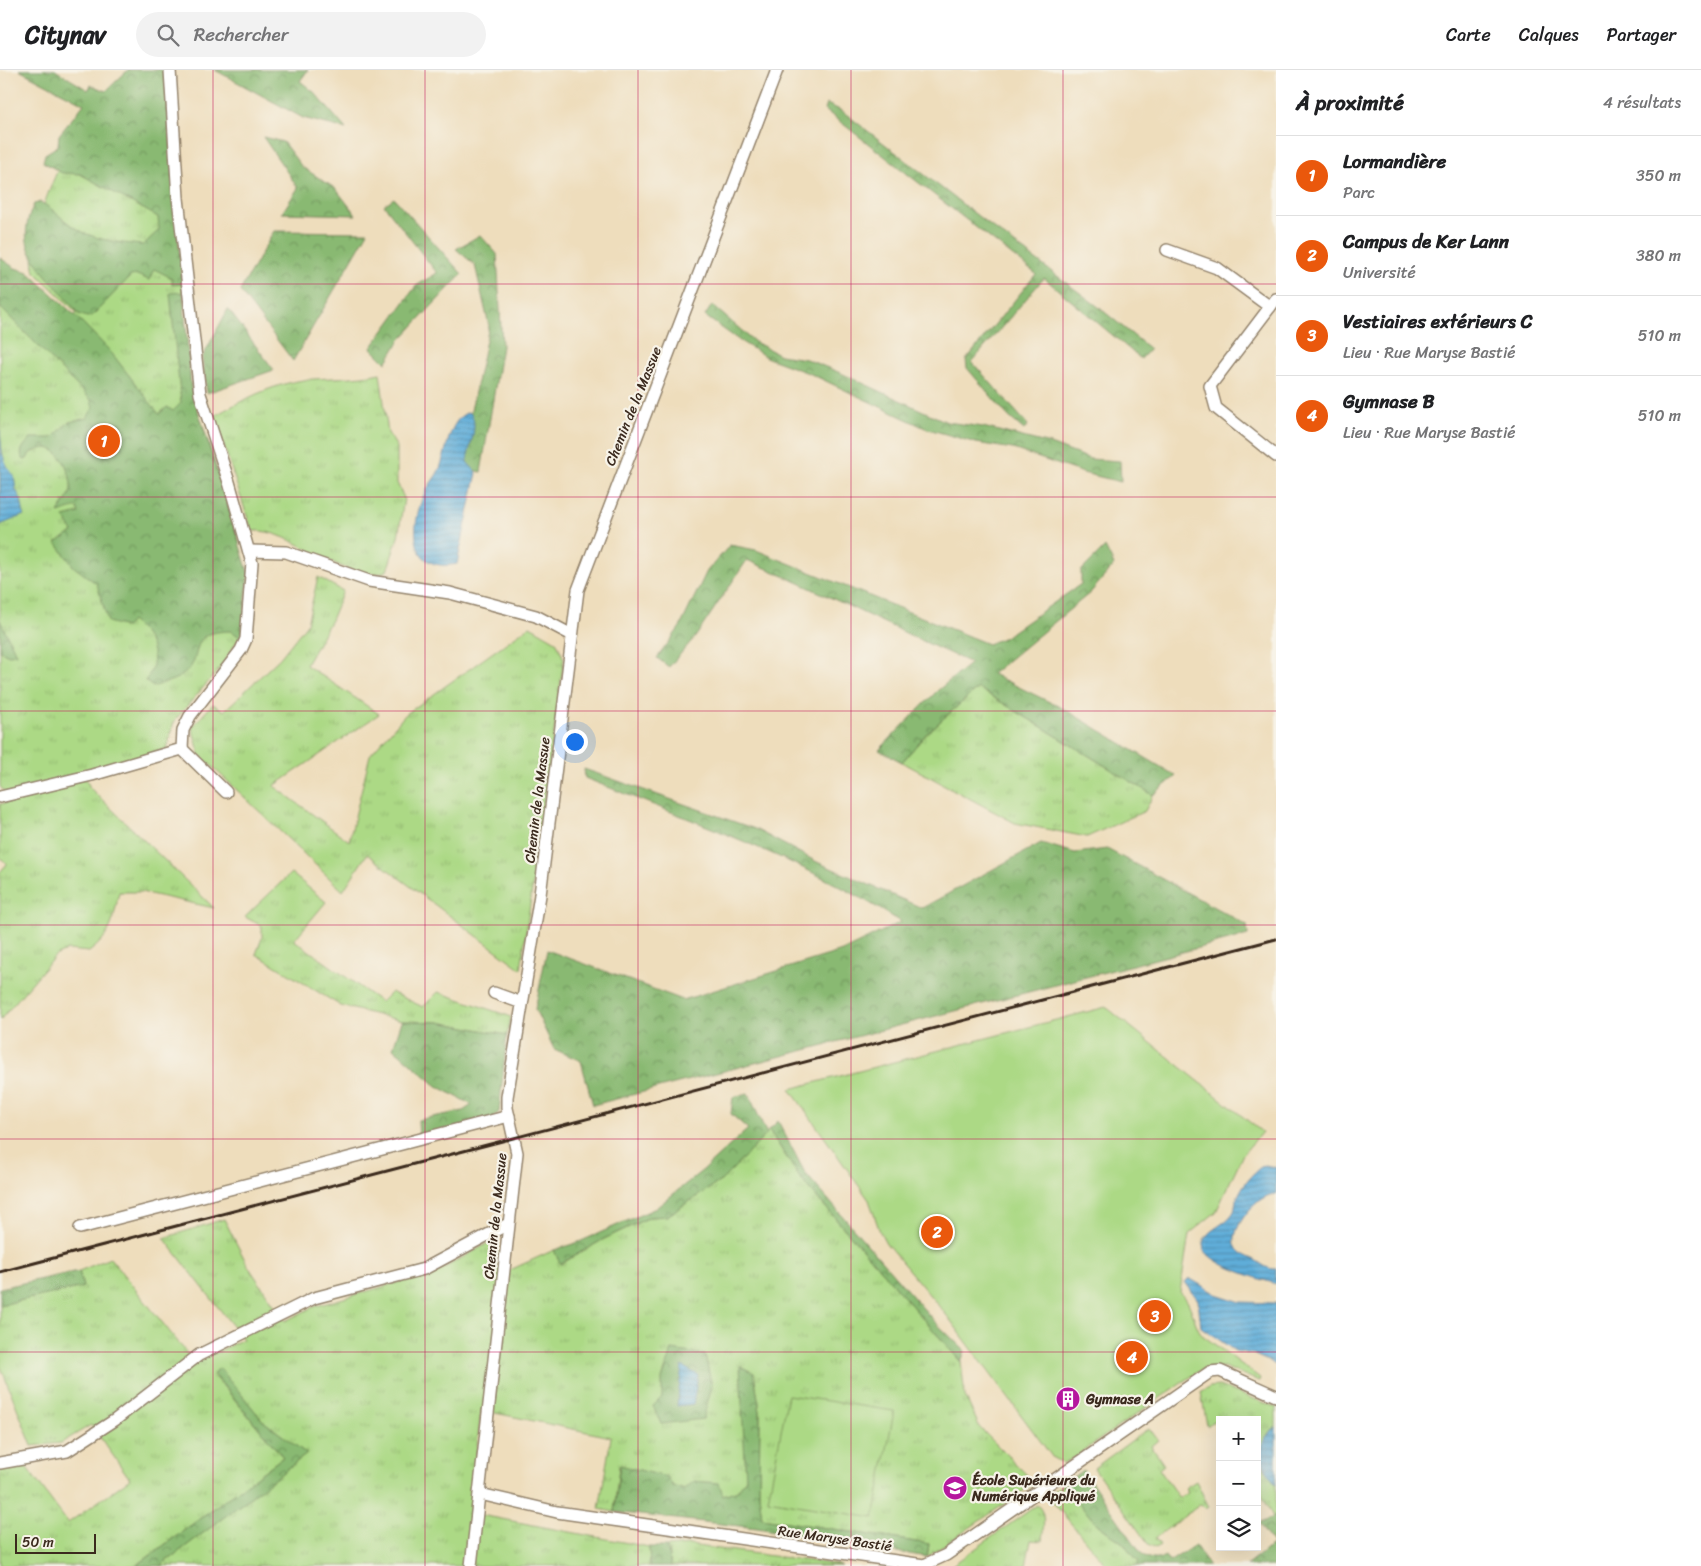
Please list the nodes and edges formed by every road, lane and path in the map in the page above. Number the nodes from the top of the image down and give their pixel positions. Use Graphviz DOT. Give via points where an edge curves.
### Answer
graph roads {
  1 [pos="170,70"];
  2 [pos="777,70"];
  3 [pos="1167,250"];
  4 [pos="1273,303"];
  5 [pos="1276,456"];
  6 [pos="249,551"];
  7 [pos="572,636"];
  8 [pos="182,749"];
  9 [pos="226,792"];
  10 [pos="0,797"];
  11 [pos="494,993"];
  12 [pos="522,1002"];
  13 [pos="509,1116"];
  14 [pos="508,1224"];
  15 [pos="80,1228"];
  16 [pos="1276,1396"];
  17 [pos="0,1463"];
  18 [pos="480,1494"];
  19 [pos="471,1566"];
  1 -- 6 [label="street" via="178,198 200,394"];
  2 -- 7 [label="street, Chemin de la Massue" via="578,590"];
  3 -- 4 [label="street" via="1217,268"];
  4 -- 5 [label="street" via="1210,386 1216,408"];
  6 -- 7 [label="street" via="286,552 369,581 459,596 536,616"];
  6 -- 8 [label="street" via="253,572 244,645 190,716 183,730"];
  7 -- 12 [label="street, Chemin de la Massue" via="540,895"];
  8 -- 9 [label="street"];
  8 -- 10 [label="street"];
  11 -- 12 [label="street"];
  12 -- 13 [label="street, Chemin de la Massue" via="507,1097"];
  13 -- 14 [label="street, Chemin de la Massue" via="517,1153"];
  13 -- 15 [label="street"];
  14 -- 17 [label="street" via="424,1269 314,1298 199,1355 115,1420 67,1451"];
  14 -- 18 [label="street, Chemin de la Massue"];
  16 -- 18 [label="street, Rue Maryse Bastié" via="1220,1371 1210,1372 946,1555 924,1564 557,1512"];
  18 -- 19 [label="street, Chemin de la Massue"];
}
